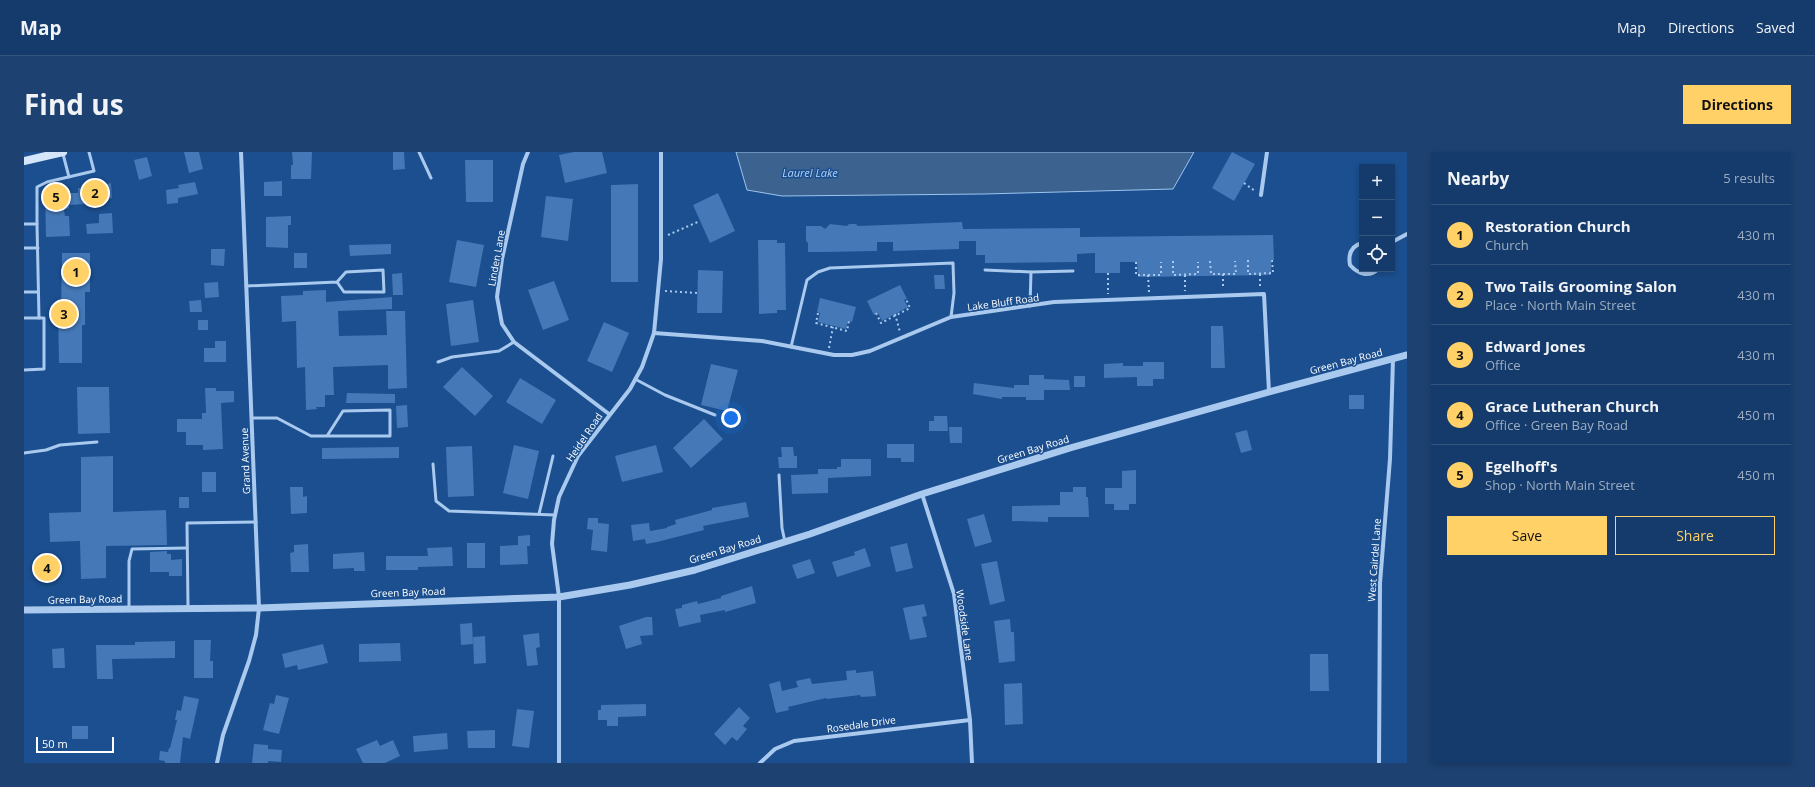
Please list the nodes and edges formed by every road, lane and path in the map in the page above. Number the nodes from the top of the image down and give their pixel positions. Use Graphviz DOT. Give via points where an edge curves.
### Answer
graph roads {
  1 [pos="63,152"];
  2 [pos="89,152"];
  3 [pos="241,152"];
  4 [pos="419,152"];
  5 [pos="528,152"];
  6 [pos="661,152"];
  7 [pos="1267,152"];
  8 [pos="24,161"];
  9 [pos="69,177"];
  10 [pos="431,178"];
  11 [pos="1244,183"];
  12 [pos="1260,195"];
  13 [pos="700,220"];
  14 [pos="24,224"];
  15 [pos="37,224"];
  16 [pos="1407,234"];
  17 [pos="661,238"];
  18 [pos="1395,240"];
  19 [pos="1359,244"];
  20 [pos="24,248"];
  21 [pos="38,248"];
  22 [pos="1210,260"];
  23 [pos="1248,260"];
  24 [pos="1272,260"];
  25 [pos="1173,261"];
  26 [pos="1235,261"];
  27 [pos="1136,262"];
  28 [pos="1161,262"];
  29 [pos="1198,262"];
  30 [pos="985,270"];
  31 [pos="1073,271"];
  32 [pos="1031,272"];
  33 [pos="1374,272"];
  34 [pos="1108,273"];
  35 [pos="1223,274"];
  36 [pos="1260,274"];
  37 [pos="1148,275"];
  38 [pos="1185,275"];
  39 [pos="337,282"];
  40 [pos="246,286"];
  41 [pos="659,291"];
  42 [pos="24,292"];
  43 [pos="38,292"];
  44 [pos="697,293"];
  45 [pos="1260,294"];
  46 [pos="1224,295"];
  47 [pos="1186,297"];
  48 [pos="1149,298"];
  49 [pos="906,299"];
  50 [pos="1108,300"];
  51 [pos="1030,306"];
  52 [pos="818,312"];
  53 [pos="876,313"];
  54 [pos="895,315"];
  55 [pos="951,317"];
  56 [pos="24,318"];
  57 [pos="39,318"];
  58 [pos="849,321"];
  59 [pos="833,327"];
  60 [pos="654,334"];
  61 [pos="902,338"];
  62 [pos="514,342"];
  63 [pos="791,347"];
  64 [pos="829,354"];
  65 [pos="1407,355"];
  66 [pos="1393,359"];
  67 [pos="438,362"];
  68 [pos="24,370"];
  69 [pos="635,379"];
  70 [pos="1269,392"];
  71 [pos="609,414"];
  72 [pos="715,415"];
  73 [pos="252,418"];
  74 [pos="327,436"];
  75 [pos="97,442"];
  76 [pos="24,453"];
  77 [pos="553,456"];
  78 [pos="433,464"];
  79 [pos="778,475"];
  80 [pos="922,494"];
  81 [pos="539,514"];
  82 [pos="554,515"];
  83 [pos="256,522"];
  84 [pos="785,542"];
  85 [pos="187,548"];
  86 [pos="559,596"];
  87 [pos="188,608"];
  88 [pos="259,608"];
  89 [pos="129,609"];
  90 [pos="24,610"];
  91 [pos="970,720"];
  92 [pos="217,763"];
  93 [pos="559,763"];
  94 [pos="760,763"];
  95 [pos="972,763"];
  96 [pos="1379,763"];
  1 -- 8 [label="main road"];
  1 -- 9 [label="lane"];
  2 -- 9 [label="lane" via="94,171"];
  3 -- 40 [label="street, Grand Avenue"];
  4 -- 10 [label="lane"];
  5 -- 62 [label="street, Linden Lane" via="502,259 497,297 502,324"];
  6 -- 17 [label="street, Heidel Road"];
  7 -- 12 [label="street"];
  9 -- 15 [label="lane" via="37,187"];
  11 -- 12 [label="path"];
  13 -- 17 [label="path"];
  14 -- 15 [label="lane"];
  15 -- 21 [label="lane"];
  16 -- 18 [label="street"];
  17 -- 41 [label="street, Heidel Road"];
  19 -- 33 [label="street" via="1352,248 1349,254 1350,265 1359,273"];
  20 -- 21 [label="lane"];
  21 -- 43 [label="lane"];
  22 -- 35 [label="path" via="1211,274"];
  23 -- 36 [label="path" via="1248,274"];
  24 -- 36 [label="path" via="1273,273"];
  25 -- 38 [label="path" via="1173,275"];
  26 -- 35 [label="path" via="1236,274"];
  27 -- 37 [label="path" via="1136,275"];
  28 -- 37 [label="path" via="1161,275"];
  29 -- 38 [label="path" via="1198,274"];
  30 -- 32 [label="lane"];
  31 -- 32 [label="lane"];
  32 -- 51 [label="lane"];
  34 -- 50 [label="path"];
  35 -- 46 [label="path"];
  36 -- 45 [label="path"];
  37 -- 48 [label="path"];
  38 -- 47 [label="path"];
  39 -- 39 [label="lane" via="346,272 383,270 384,292 344,292"];
  39 -- 40 [label="lane"];
  40 -- 73 [label="street, Grand Avenue"];
  41 -- 44 [label="path"];
  41 -- 60 [label="street, Heidel Road"];
  42 -- 43 [label="lane"];
  43 -- 57 [label="lane"];
  45 -- 46 [label="street, Lake Bluff Road"];
  45 -- 70 [label="street" via="1264,294"];
  46 -- 47 [label="street, Lake Bluff Road"];
  47 -- 48 [label="street, Lake Bluff Road"];
  48 -- 50 [label="street, Lake Bluff Road"];
  49 -- 54 [label="path" via="910,308"];
  50 -- 51 [label="street, Lake Bluff Road" via="1054,302"];
  51 -- 55 [label="street, Lake Bluff Road"];
  52 -- 59 [label="path" via="816,323"];
  53 -- 54 [label="path" via="881,323"];
  54 -- 61 [label="path"];
  55 -- 61 [label="street, Lake Bluff Road"];
  55 -- 63 [label="lane" via="954,294 953,263 830,268 818,272 807,280"];
  56 -- 57 [label="lane"];
  57 -- 68 [label="lane" via="44,318 44,369"];
  58 -- 59 [label="path" via="847,331"];
  59 -- 64 [label="path"];
  60 -- 63 [label="street, Lake Bluff Road" via="762,341"];
  60 -- 69 [label="street, Heidel Road"];
  61 -- 64 [label="street, Lake Bluff Road" via="864,353"];
  62 -- 67 [label="lane" via="499,351 452,357"];
  62 -- 71 [label="street, Linden Lane"];
  63 -- 64 [label="street, Lake Bluff Road"];
  65 -- 66 [label="street, Green Bay Road"];
  66 -- 70 [label="street, Green Bay Road"];
  66 -- 96 [label="street, West Cairdel Lane" via="1390,459 1380,583"];
  69 -- 71 [label="street, Heidel Road"];
  69 -- 72 [label="lane" via="665,395"];
  70 -- 80 [label="street, Green Bay Road" via="1070,448"];
  71 -- 82 [label="street, Heidel Road" via="578,456 559,497"];
  73 -- 74 [label="lane" via="277,418 311,436"];
  73 -- 83 [label="street, Grand Avenue"];
  74 -- 74 [label="lane" via="390,436 390,410 343,411"];
  75 -- 76 [label="lane" via="60,445"];
  77 -- 81 [label="lane"];
  78 -- 81 [label="lane" via="436,501 449,510"];
  79 -- 84 [label="lane"];
  80 -- 84 [label="street, Green Bay Road"];
  80 -- 91 [label="street, Woodside Lane" via="954,594"];
  81 -- 82 [label="lane"];
  82 -- 86 [label="street, Heidel Road" via="552,544"];
  83 -- 85 [label="lane" via="187,523"];
  83 -- 88 [label="street, Grand Avenue"];
  84 -- 86 [label="street, Green Bay Road" via="695,570 630,585"];
  85 -- 87 [label="lane"];
  85 -- 89 [label="lane" via="132,549 129,560"];
  86 -- 88 [label="street, Green Bay Road"];
  86 -- 93 [label="street, Heidel Road"];
  87 -- 88 [label="street, Green Bay Road"];
  87 -- 89 [label="street, Green Bay Road"];
  88 -- 92 [label="street, Grand Avenue" via="256,635 249,661 223,735"];
  89 -- 90 [label="street, Green Bay Road"];
  91 -- 94 [label="street, Rosedale Drive" via="794,742 775,749"];
  91 -- 95 [label="street, Woodside Lane"];
}
